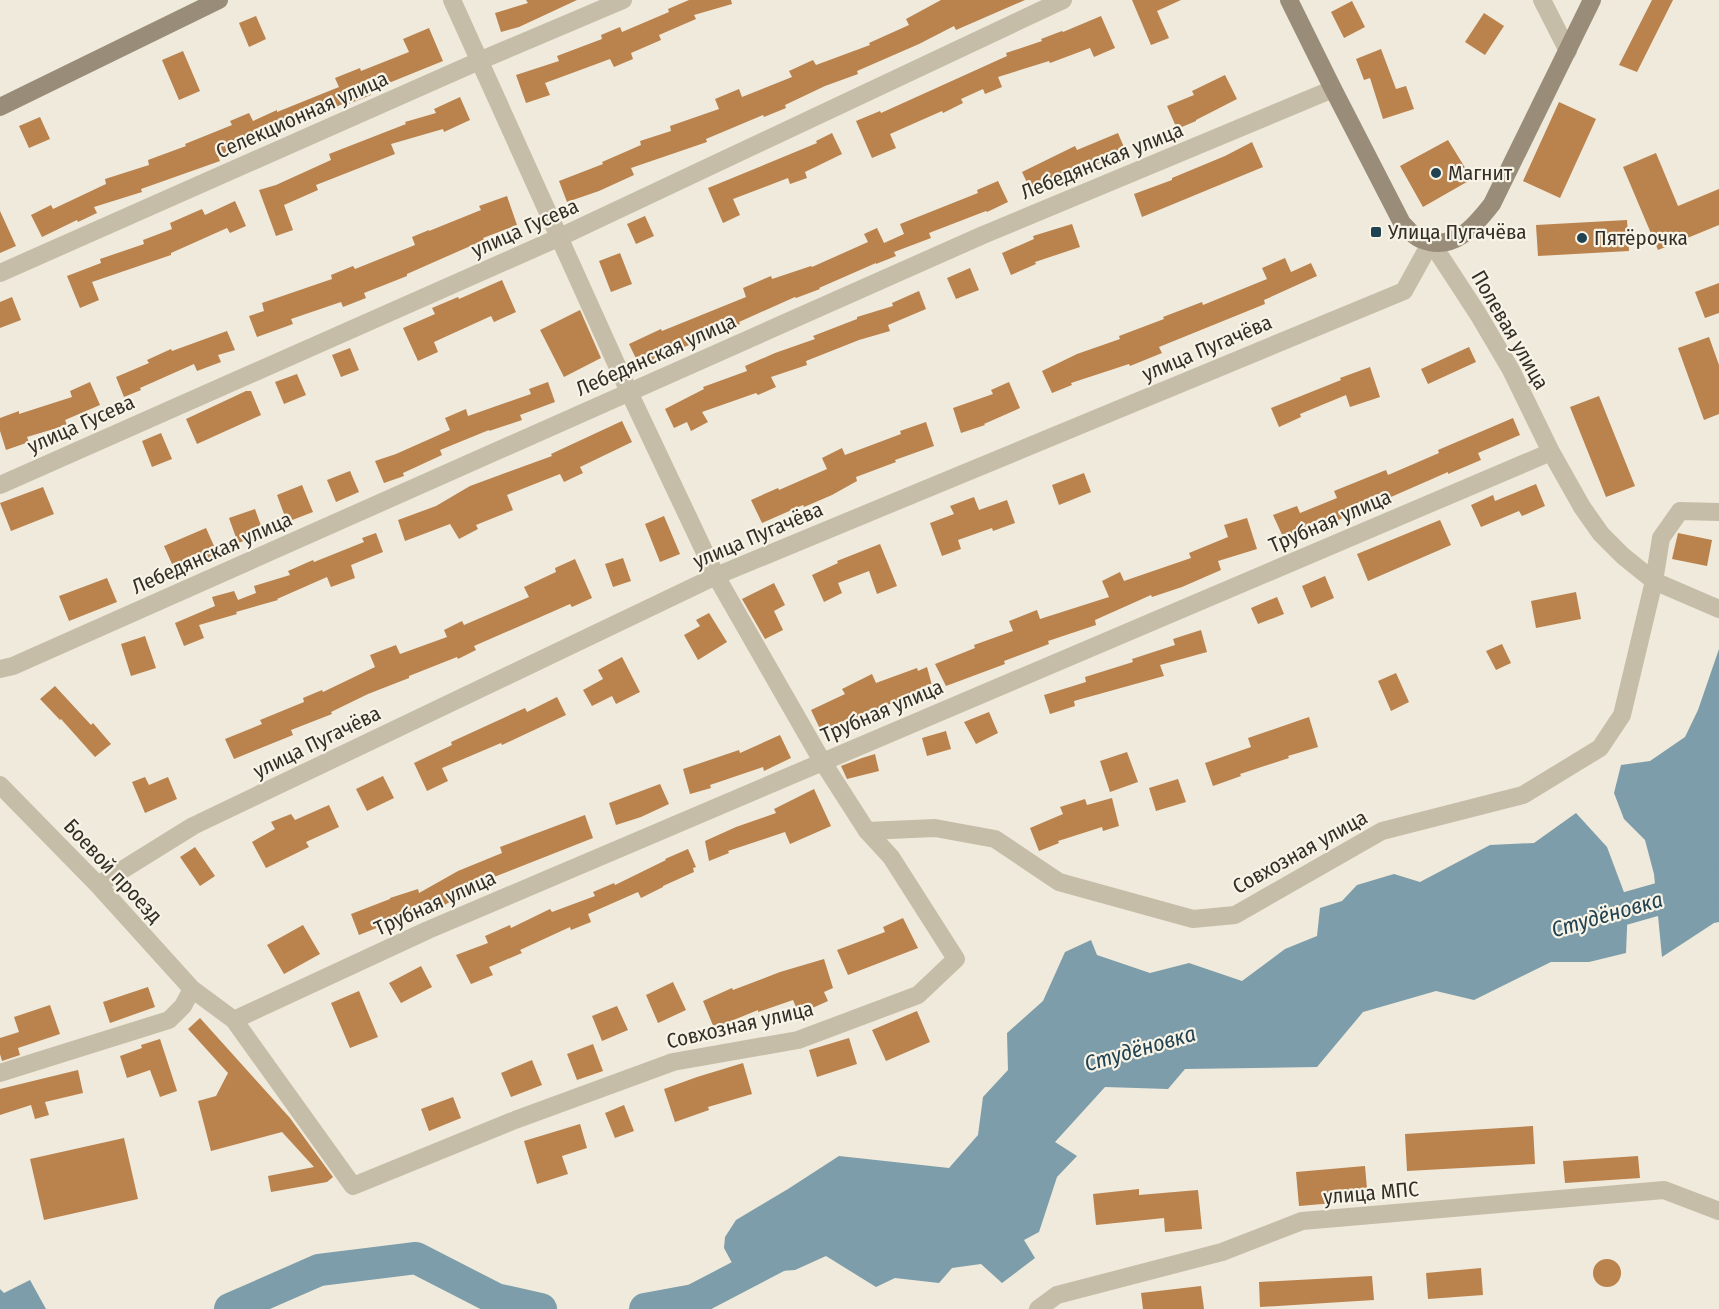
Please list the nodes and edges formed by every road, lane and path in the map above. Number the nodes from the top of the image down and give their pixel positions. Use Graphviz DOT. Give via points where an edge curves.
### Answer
graph roads {
  1 [pos="219,0"];
  2 [pos="452,0"];
  3 [pos="623,0"];
  4 [pos="1063,0"];
  5 [pos="1290,0"];
  6 [pos="1542,0"];
  7 [pos="1592,0"];
  8 [pos="1568,51"];
  9 [pos="479,61"];
  10 [pos="1333,90"];
  11 [pos="0,107"];
  12 [pos="558,238"];
  13 [pos="1431,242"];
  14 [pos="0,273"];
  15 [pos="629,392"];
  16 [pos="1551,452"];
  17 [pos="0,484"];
  18 [pos="1719,512"];
  19 [pos="716,576"];
  20 [pos="1654,581"];
  21 [pos="1719,609"];
  22 [pos="0,669"];
  23 [pos="822,761"];
  24 [pos="0,785"];
  25 [pos="867,831"];
  26 [pos="98,885"];
  27 [pos="192,989"];
  28 [pos="234,1020"];
  29 [pos="0,1073"];
  30 [pos="1719,1211"];
  31 [pos="1038,1309"];
  1 -- 11 [label="street"];
  2 -- 9 [label="street"];
  3 -- 9 [label="street, Селекционная улица"];
  4 -- 12 [label="street, улица Гусева"];
  5 -- 10 [label="street, Полевая улица"];
  6 -- 8 [label="street"];
  7 -- 8 [label="street"];
  8 -- 13 [label="street" via="1492,204 1458,239"];
  9 -- 12 [label="street"];
  9 -- 14 [label="street, Селекционная улица"];
  10 -- 13 [label="street, Полевая улица" via="1402,223 1418,238"];
  10 -- 15 [label="street, Лебедянская улица" via="982,235"];
  12 -- 15 [label="street"];
  12 -- 17 [label="street, улица Гусева"];
  13 -- 16 [label="street, Полевая улица" via="1505,361"];
  13 -- 19 [label="street, улица Пугачёва" via="1404,291"];
  15 -- 19 [label="street"];
  15 -- 22 [label="street, Лебедянская улица"];
  16 -- 20 [label="street, Полевая улица" via="1601,534"];
  16 -- 23 [label="street, Трубная улица"];
  18 -- 20 [label="street, Совхозная улица" via="1680,511 1661,538"];
  19 -- 23 [label="street"];
  19 -- 26 [label="street, улица Пугачёва" via="193,826"];
  20 -- 21 [label="street"];
  20 -- 25 [label="street, Совхозная улица" via="1622,715 1600,748 1523,795 1382,831 1235,915 1193,919 1059,882 995,839 935,828"];
  23 -- 25 [label="street"];
  23 -- 28 [label="street, Трубная улица" via="428,930"];
  24 -- 26 [label="street, Боевой проезд"];
  25 -- 28 [label="street, Совхозная улица" via="891,856 956,959 918,995 798,1040 673,1062 515,1120 353,1186"];
  26 -- 27 [label="street, Боевой проезд"];
  27 -- 28 [label="street, Совхозная улица"];
  27 -- 29 [label="street" via="169,1020"];
  30 -- 31 [label="street, улица МПС" via="1664,1190 1302,1221 1222,1252 1057,1295"];
}
